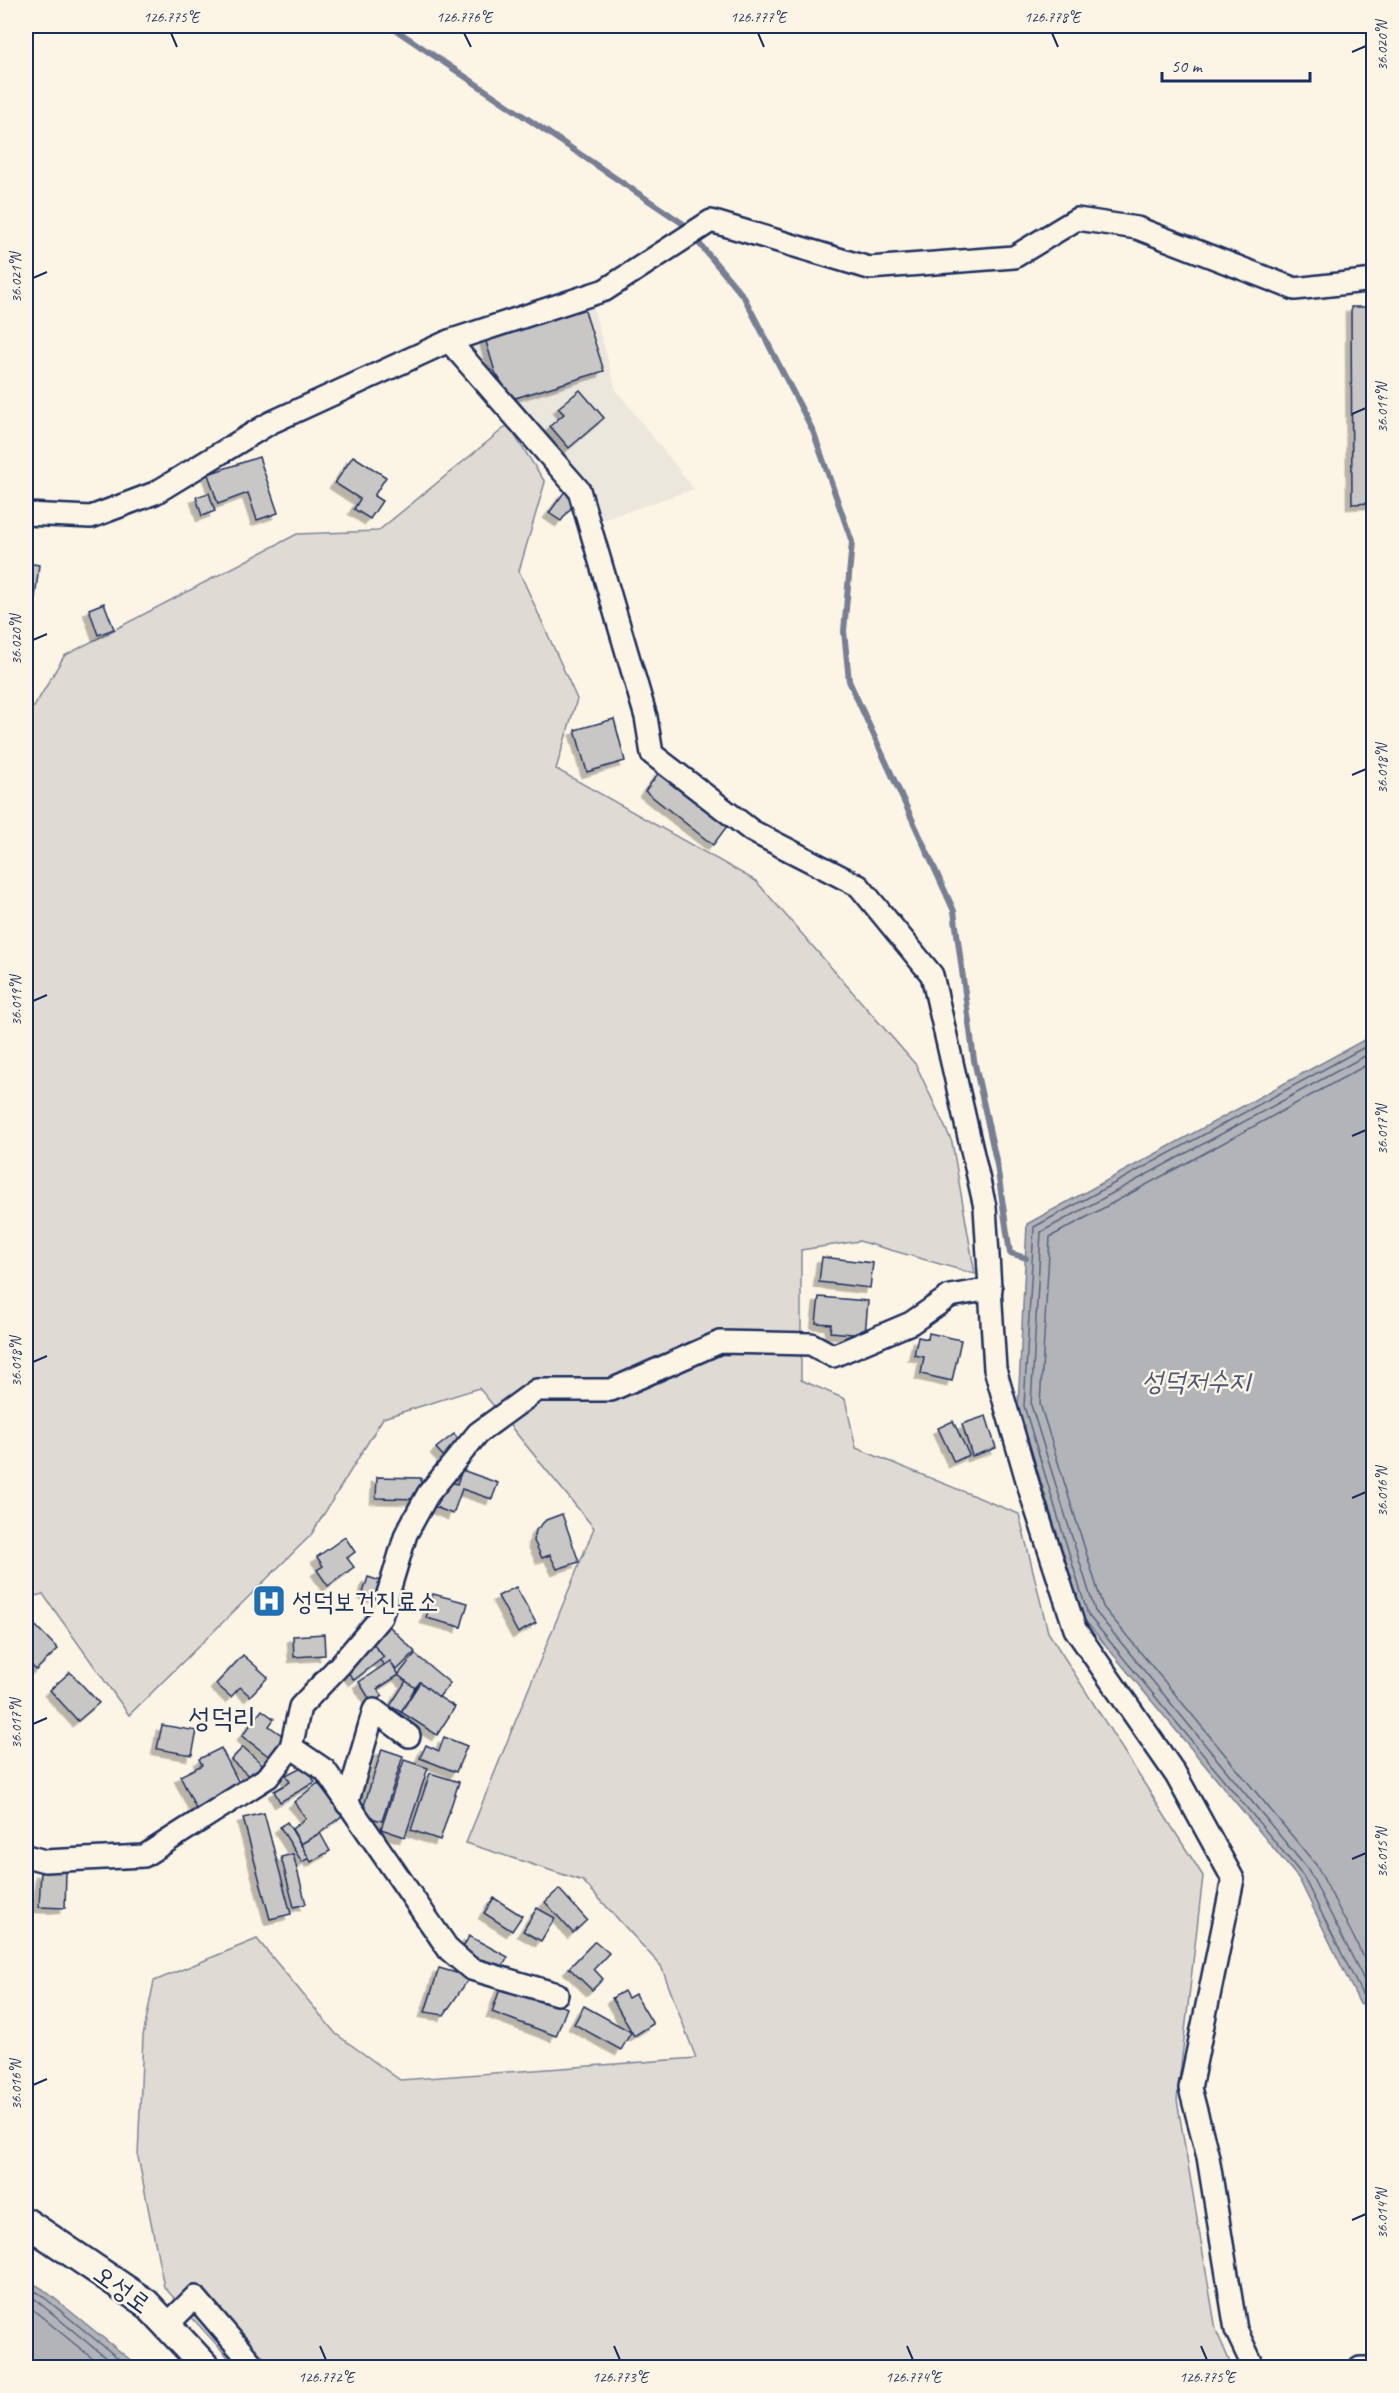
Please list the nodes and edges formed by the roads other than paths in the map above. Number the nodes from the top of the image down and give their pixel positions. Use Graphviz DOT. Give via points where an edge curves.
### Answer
graph roads {
  1 [pos="1374,280"];
  2 [pos="449,341"];
  3 [pos="26,514"];
  4 [pos="991,1289"];
  5 [pos="410,1736"];
  6 [pos="291,1747"];
  7 [pos="347,1804"];
  8 [pos="26,1856"];
  9 [pos="557,1994"];
  10 [pos="26,2222"];
  11 [pos="167,2325"];
  12 [pos="207,2367"];
  13 [pos="256,2367"];
  14 [pos="1254,2367"];
  15 [pos="1360,2367"];
  16 [pos="1367,2367"];
  1 -- 2 [label="street" via="1295,289 1137,228 1077,219 1014,257 869,268 711,221 605,290"];
  2 -- 3 [label="street" via="270,423 155,493 91,517"];
  2 -- 4 [label="street" via="579,490 645,717 652,754 752,831 859,886 932,975 986,1207"];
  4 -- 6 [label="street" via="950,1296 910,1323 832,1356 811,1344 720,1342 611,1389 537,1390 477,1433 428,1494 405,1534 381,1617 300,1707"];
  4 -- 14 [label="street" via="995,1369 1075,1629 1176,1775 1233,1879 1190,2088 1208,2157 1236,2330"];
  5 -- 7 [label="street" via="374,1710"];
  6 -- 7 [label="street" via="325,1770"];
  6 -- 8 [label="street" via="267,1777 144,1856 45,1861"];
  7 -- 9 [label="street" via="449,1950 471,1969"];
  10 -- 11 [label="main road, 오성로" via="146,2303"];
  11 -- 12 [label="main road, 오성로"];
  11 -- 13 [label="street" via="195,2297"];
  15 -- 16 [label="street"];
}
